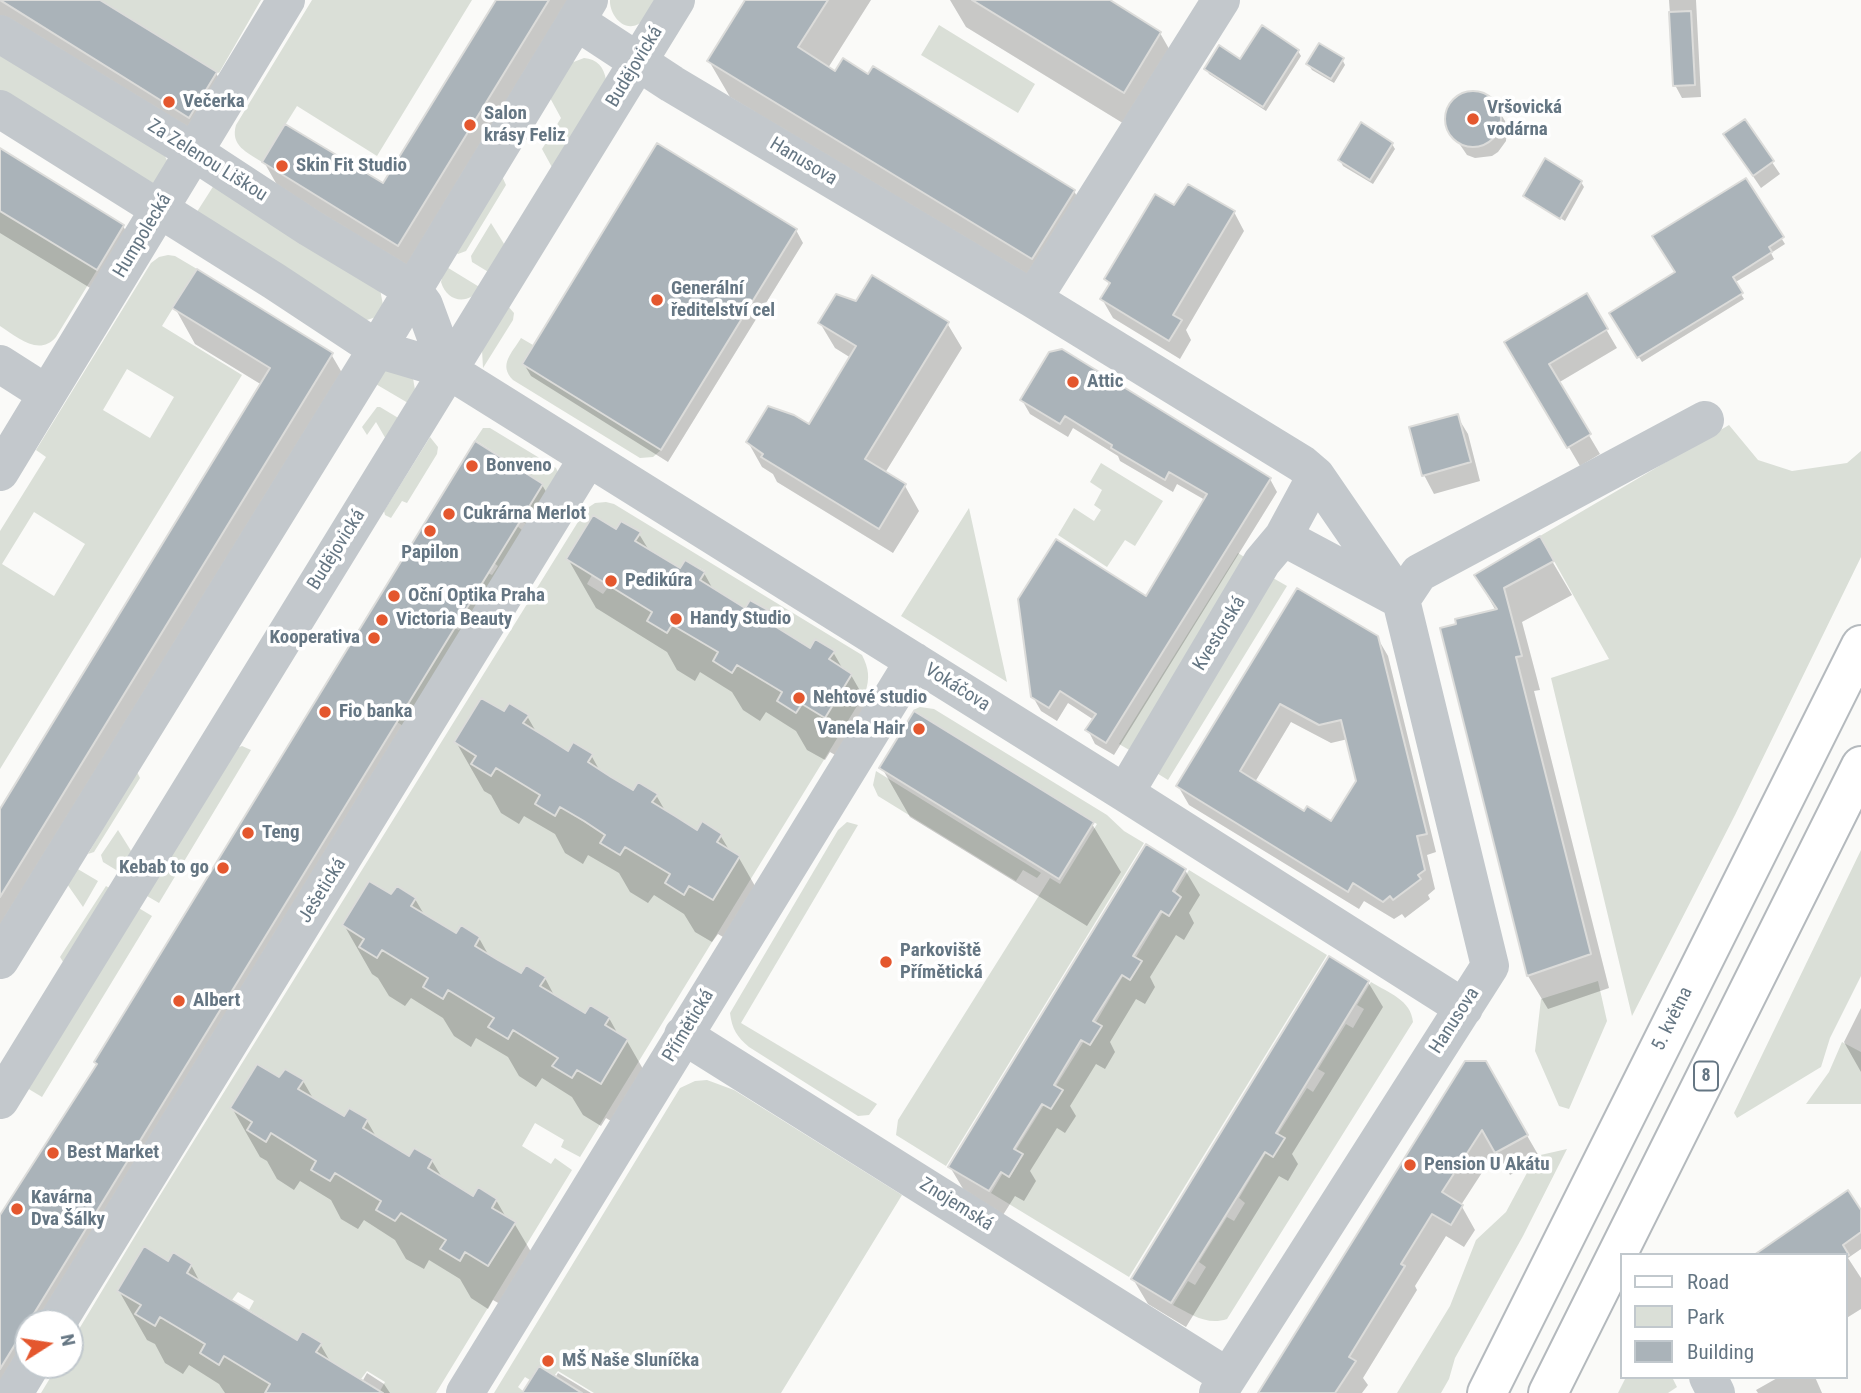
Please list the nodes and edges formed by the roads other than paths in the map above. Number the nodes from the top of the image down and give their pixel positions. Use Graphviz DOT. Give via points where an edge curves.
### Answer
graph roads {
  1 [pos="286,0"];
  2 [pos="676,0"];
  3 [pos="1221,0"];
  4 [pos="582,11"];
  5 [pos="0,34"];
  6 [pos="638,62"];
  7 [pos="0,109"];
  8 [pos="194,152"];
  9 [pos="160,208"];
  10 [pos="413,290"];
  11 [pos="1033,299"];
  12 [pos="377,349"];
  13 [pos="0,364"];
  14 [pos="448,370"];
  15 [pos="47,394"];
  16 [pos="1704,420"];
  17 [pos="588,458"];
  18 [pos="0,472"];
  19 [pos="1316,476"];
  20 [pos="1283,537"];
  21 [pos="1401,600"];
  22 [pos="1861,645"];
  23 [pos="914,661"];
  24 [pos="1861,766"];
  25 [pos="1125,793"];
  26 [pos="0,960"];
  27 [pos="1464,1008"];
  28 [pos="683,1035"];
  29 [pos="0,1100"];
  30 [pos="1569,1229"];
  31 [pos="1595,1299"];
  32 [pos="66,1309"];
  33 [pos="1223,1385"];
  34 [pos="465,1393"];
  35 [pos="1462,1393"];
  36 [pos="1487,1393"];
  37 [pos="1548,1393"];
  38 [pos="1566,1393"];
  1 -- 8 [label="street, Humpolecká"];
  2 -- 6 [label="street, Budějovická"];
  3 -- 11 [label="street"];
  4 -- 6 [label="street, Hanusova"];
  4 -- 10 [label="street"];
  5 -- 8 [label="street, Za Zelenou Liškou"];
  6 -- 11 [label="street, Hanusova"];
  6 -- 14 [label="street, Budějovická"];
  7 -- 9 [label="street"];
  8 -- 9 [label="street, Humpolecká"];
  8 -- 10 [label="street, Za Zelenou Liškou"];
  9 -- 12 [label="street"];
  9 -- 15 [label="street, Humpolecká"];
  10 -- 12 [label="street"];
  10 -- 14 [label="street" via="424,305"];
  11 -- 19 [label="street, Hanusova"];
  12 -- 14 [label="street, Vokáčova"];
  12 -- 26 [label="street"];
  13 -- 15 [label="street"];
  14 -- 17 [label="street, Vokáčova"];
  14 -- 29 [label="street, Budějovická"];
  15 -- 18 [label="street, Humpolecká"];
  16 -- 21 [label="street" via="1419,573"];
  17 -- 23 [label="street, Vokáčova"];
  17 -- 32 [label="street, Ješetická"];
  19 -- 20 [label="street, Kvestorská"];
  19 -- 21 [label="street, Hanusova"];
  20 -- 21 [label="street"];
  20 -- 25 [label="street, Kvestorská" via="1262,562"];
  21 -- 27 [label="street, Hanusova" via="1490,966"];
  22 -- 30 [label="main road, 5. května"];
  23 -- 25 [label="street, Vokáčova"];
  23 -- 28 [label="street, Přímětická"];
  24 -- 31 [label="main road, 8"];
  25 -- 27 [label="street, Vokáčova"];
  27 -- 33 [label="street, Hanusova"];
  28 -- 33 [label="street, Znojemská"];
  28 -- 34 [label="street, Přímětická"];
  30 -- 35 [label="main road"];
  30 -- 36 [label="main road, 5. května"];
  31 -- 37 [label="main road, 8"];
  31 -- 38 [label="main road"];
}
